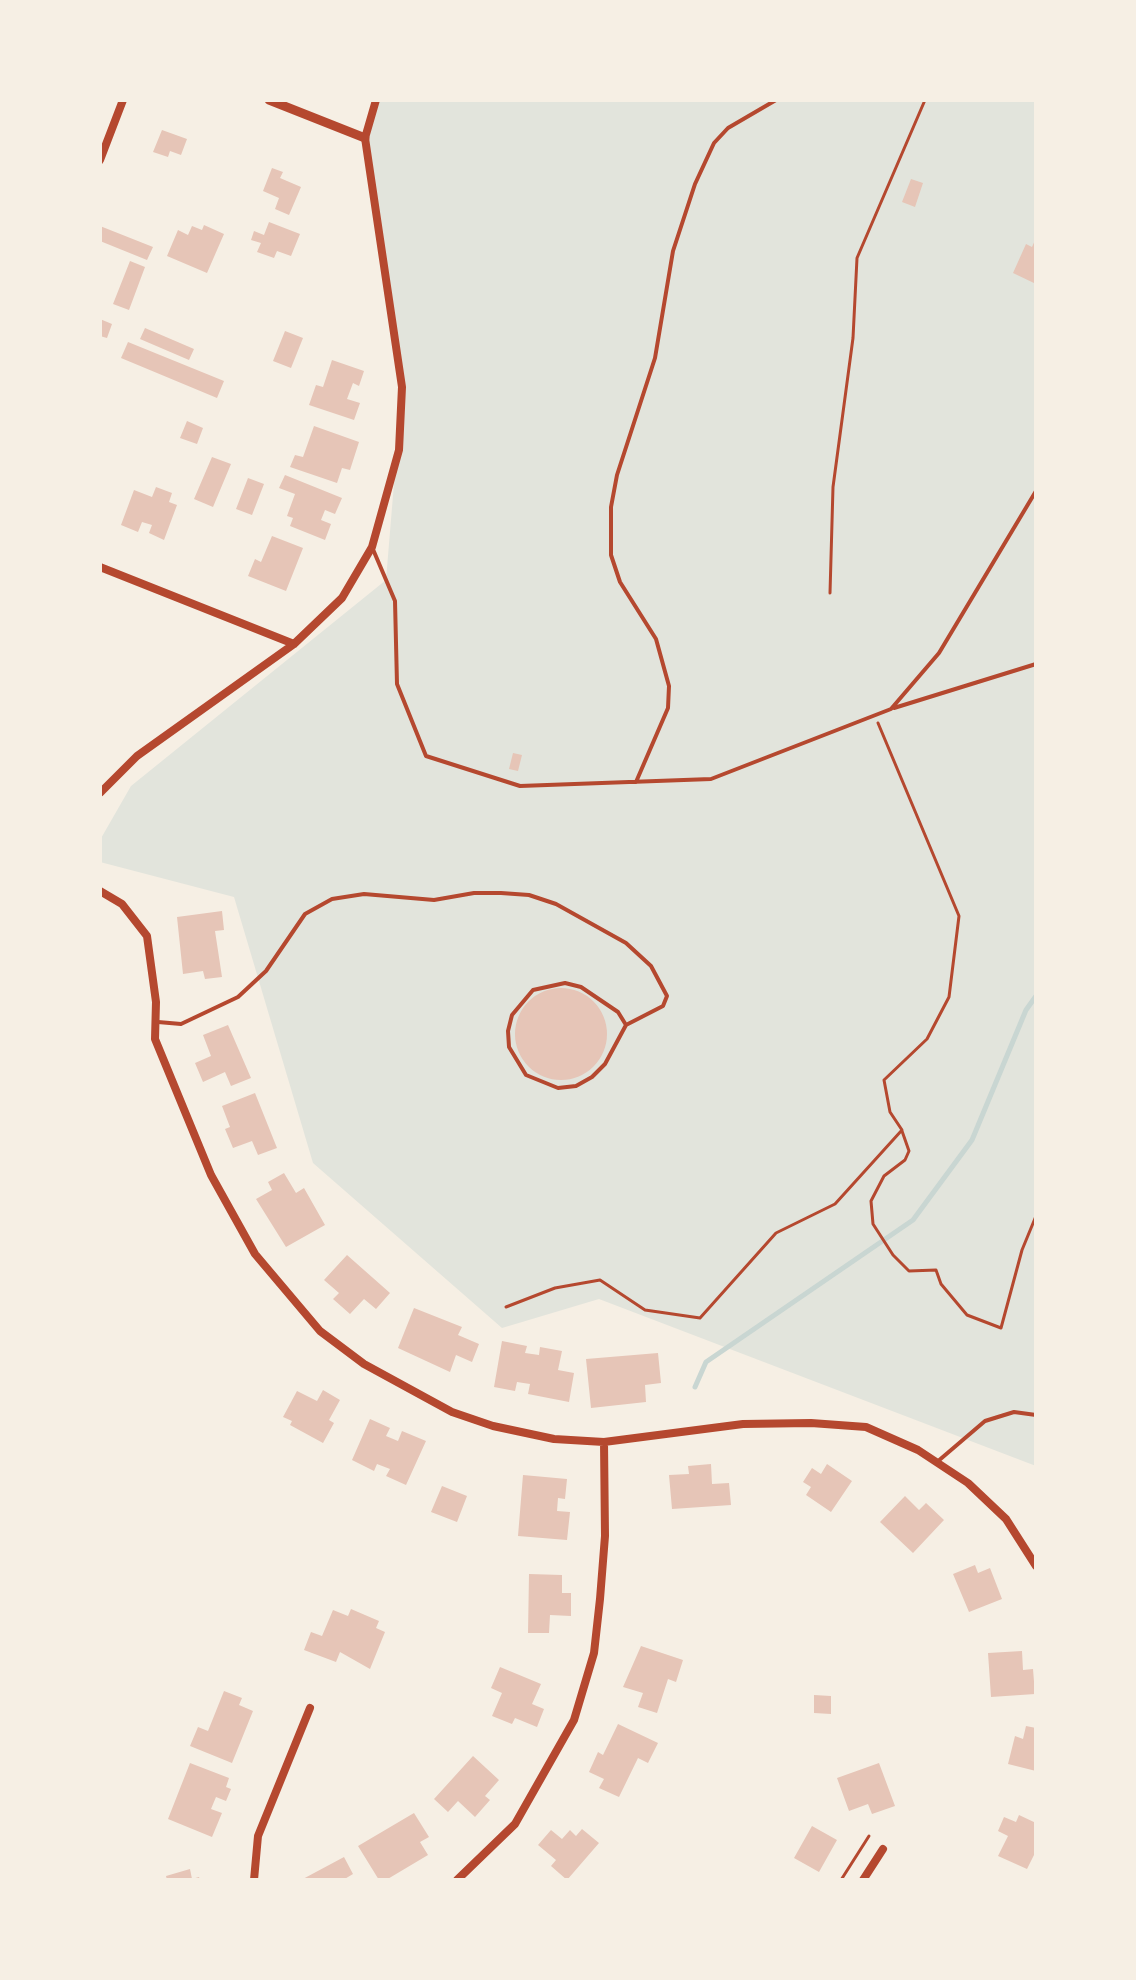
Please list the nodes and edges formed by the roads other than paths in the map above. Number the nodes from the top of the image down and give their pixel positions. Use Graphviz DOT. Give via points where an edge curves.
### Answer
graph roads {
  1 [pos="123,100"];
  2 [pos="269,100"];
  3 [pos="376,100"];
  4 [pos="776,100"];
  5 [pos="365,138"];
  6 [pos="100,160"];
  7 [pos="1036,491"];
  8 [pos="372,547"];
  9 [pos="100,567"];
  10 [pos="294,644"];
  11 [pos="1036,664"];
  12 [pos="891,709"];
  13 [pos="636,782"];
  14 [pos="100,793"];
  15 [pos="100,891"];
  16 [pos="155,1022"];
  17 [pos="626,1025"];
  18 [pos="1036,1415"];
  19 [pos="604,1442"];
  20 [pos="937,1462"];
  21 [pos="1036,1566"];
  22 [pos="310,1708"];
  23 [pos="883,1849"];
  24 [pos="254,1880"];
  25 [pos="457,1880"];
  26 [pos="863,1880"];
  1 -- 6 [label="street"];
  2 -- 5 [label="street"];
  3 -- 5 [label="street"];
  4 -- 13 [label="lane" via="728,128 714,143 695,184 673,251 655,358 617,475 611,555 620,582 656,639 669,686 668,708"];
  5 -- 8 [label="street" via="402,387 399,450"];
  7 -- 12 [label="lane" via="939,653"];
  8 -- 10 [label="street" via="342,598"];
  8 -- 13 [label="lane" via="395,601 397,684 426,756 520,786"];
  9 -- 10 [label="street"];
  10 -- 14 [label="street" via="137,756"];
  11 -- 12 [label="lane"];
  12 -- 13 [label="lane" via="711,779"];
  15 -- 16 [label="street" via="122,904 147,936"];
  16 -- 17 [label="lane" via="181,1024 238,997 266,971 305,914 332,899 364,894 434,900 501,893 556,904 626,943 651,966 667,996 663,1006"];
  16 -- 19 [label="street" via="155,1039 211,1175 255,1254 320,1331 364,1364 452,1412 554,1439"];
  17 -- 17 [label="lane" via="618,1012 581,987 548,984 520,1001 510,1023 509,1047 526,1075 540,1084 576,1086 605,1064"];
  18 -- 20 [label="lane" via="1014,1412 985,1421"];
  19 -- 20 [label="street" via="743,1424 811,1423 866,1427"];
  19 -- 25 [label="street" via="600,1599 594,1653 574,1720 515,1824"];
  20 -- 21 [label="street" via="1006,1519"];
  22 -- 24 [label="street" via="258,1836"];
  23 -- 26 [label="street"];
}
